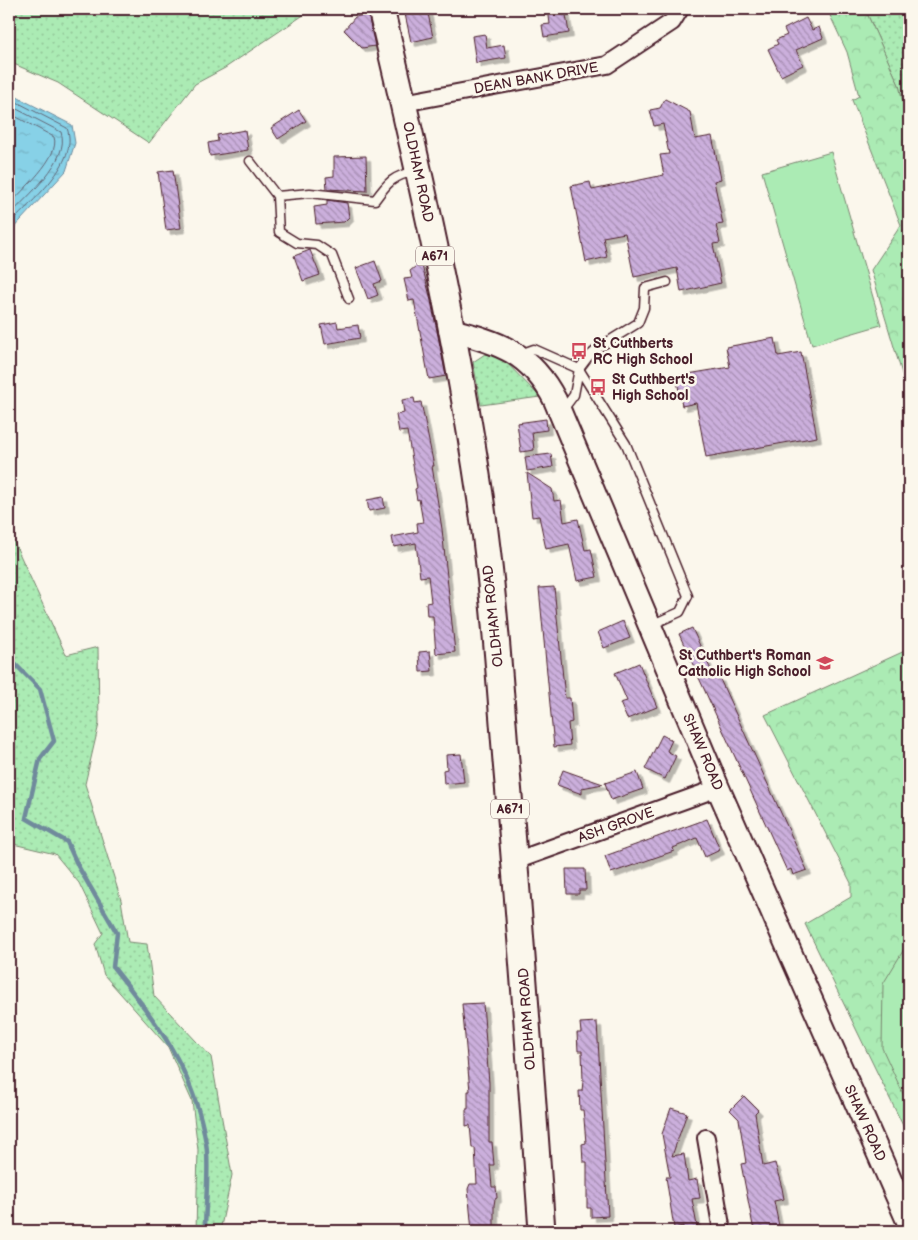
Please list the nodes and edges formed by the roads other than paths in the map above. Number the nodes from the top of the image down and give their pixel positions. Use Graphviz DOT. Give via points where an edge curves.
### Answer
graph roads {
  1 [pos="380,9"];
  2 [pos="680,9"];
  3 [pos="403,103"];
  4 [pos="250,161"];
  5 [pos="417,170"];
  6 [pos="277,196"];
  7 [pos="667,282"];
  8 [pos="350,299"];
  9 [pos="450,330"];
  10 [pos="518,354"];
  11 [pos="579,368"];
  12 [pos="561,412"];
  13 [pos="649,626"];
  14 [pos="718,788"];
  15 [pos="515,861"];
  16 [pos="706,1138"];
  17 [pos="909,1223"];
  18 [pos="542,1231"];
  19 [pos="722,1231"];
  1 -- 3 [label="main road, OLDHAM ROAD / A671"];
  2 -- 3 [label="street, DEAN BANK DRIVE" via="672,22 607,65"];
  3 -- 5 [label="main road, OLDHAM ROAD / A671"];
  4 -- 6 [label="lane"];
  5 -- 6 [label="lane" via="396,176 375,200 310,193"];
  5 -- 9 [label="main road, OLDHAM ROAD / A671"];
  6 -- 8 [label="lane" via="279,232 297,244 317,245 332,255"];
  7 -- 11 [label="lane" via="646,288 644,308 638,323 601,346"];
  9 -- 10 [label="street, SHAW ROAD" via="487,339"];
  9 -- 15 [label="main road, OLDHAM ROAD / A671" via="480,496"];
  10 -- 11 [label="lane" via="534,350"];
  10 -- 12 [label="street, SHAW ROAD" via="548,386"];
  11 -- 12 [label="lane" via="574,395"];
  11 -- 13 [label="lane" via="626,444 688,596 680,612"];
  12 -- 13 [label="street, SHAW ROAD"];
  13 -- 14 [label="street, SHAW ROAD"];
  14 -- 15 [label="street, ASH GROVE"];
  14 -- 17 [label="street, SHAW ROAD"];
  15 -- 18 [label="main road, OLDHAM ROAD / A671"];
  16 -- 19 [label="street"];
}
